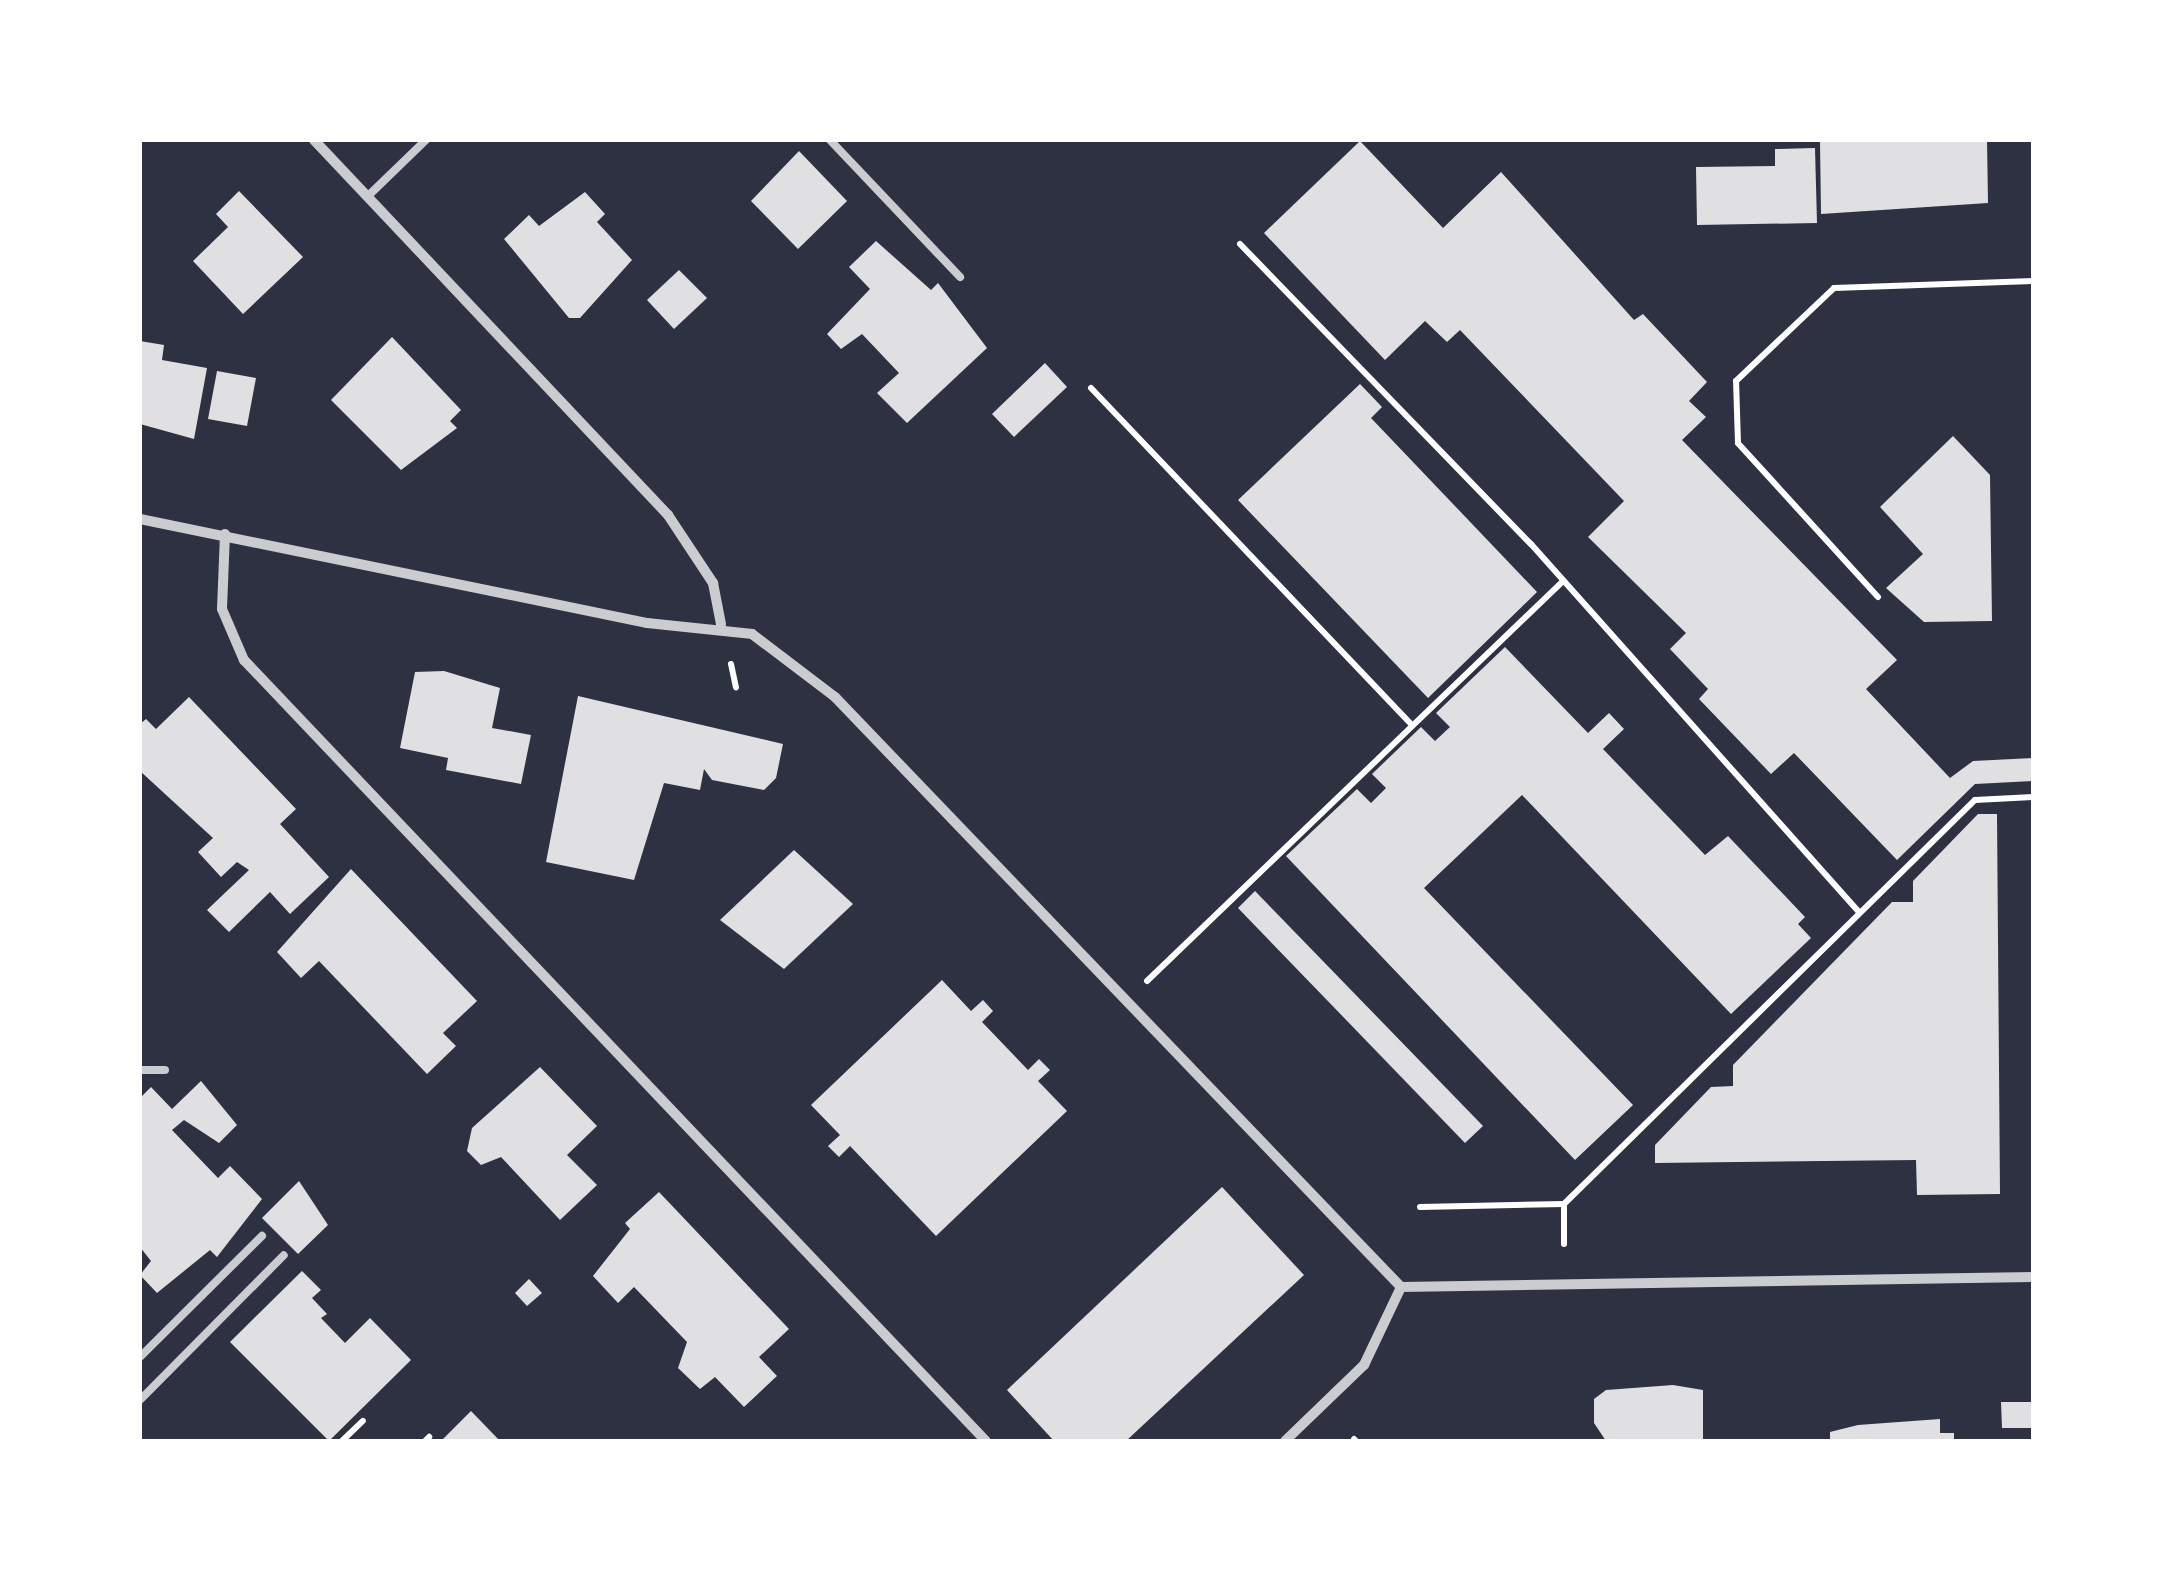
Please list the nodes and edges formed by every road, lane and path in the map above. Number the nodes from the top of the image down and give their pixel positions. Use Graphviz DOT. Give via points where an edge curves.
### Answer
graph roads {
  1 [pos="314,140"];
  2 [pos="426,140"];
  3 [pos="830,140"];
  4 [pos="368,196"];
  5 [pos="1240,244"];
  6 [pos="960,277"];
  7 [pos="2033,281"];
  8 [pos="1091,388"];
  9 [pos="140,519"];
  10 [pos="225,534"];
  11 [pos="1562,582"];
  12 [pos="1878,597"];
  13 [pos="721,624"];
  14 [pos="1412,725"];
  15 [pos="2033,797"];
  16 [pos="1860,912"];
  17 [pos="1126,1000"];
  18 [pos="140,1070"];
  19 [pos="165,1070"];
  20 [pos="1564,1204"];
  21 [pos="1420,1207"];
  22 [pos="262,1236"];
  23 [pos="1564,1244"];
  24 [pos="284,1255"];
  25 [pos="2033,1276"];
  26 [pos="1401,1287"];
  27 [pos="140,1357"];
  28 [pos="140,1400"];
  29 [pos="363,1421"];
  30 [pos="342,1441"];
  31 [pos="986,1441"];
  32 [pos="1285,1441"];
  1 -- 4 [label="street"];
  2 -- 4 [label="lane"];
  3 -- 6 [label="lane"];
  4 -- 13 [label="street" via="668,516 713,583"];
  5 -- 11 [label="path"];
  7 -- 12 [label="path" via="1834,288 1736,381 1738,443"];
  8 -- 14 [label="path"];
  9 -- 10 [label="street"];
  10 -- 13 [label="street" via="647,622"];
  10 -- 31 [label="street" via="222,610 244,660"];
  11 -- 14 [label="path"];
  11 -- 16 [label="path"];
  13 -- 17 [label="street" via="800,668"];
  14 -- 17 [label="path"];
  15 -- 16 [label="path" via="1975,800"];
  16 -- 20 [label="path"];
  17 -- 26 [label="street"];
  18 -- 19 [label="lane"];
  20 -- 21 [label="path"];
  20 -- 23 [label="path"];
  22 -- 27 [label="lane"];
  24 -- 28 [label="lane"];
  25 -- 26 [label="street"];
  26 -- 32 [label="street" via="1364,1365"];
  29 -- 30 [label="path"];
}
